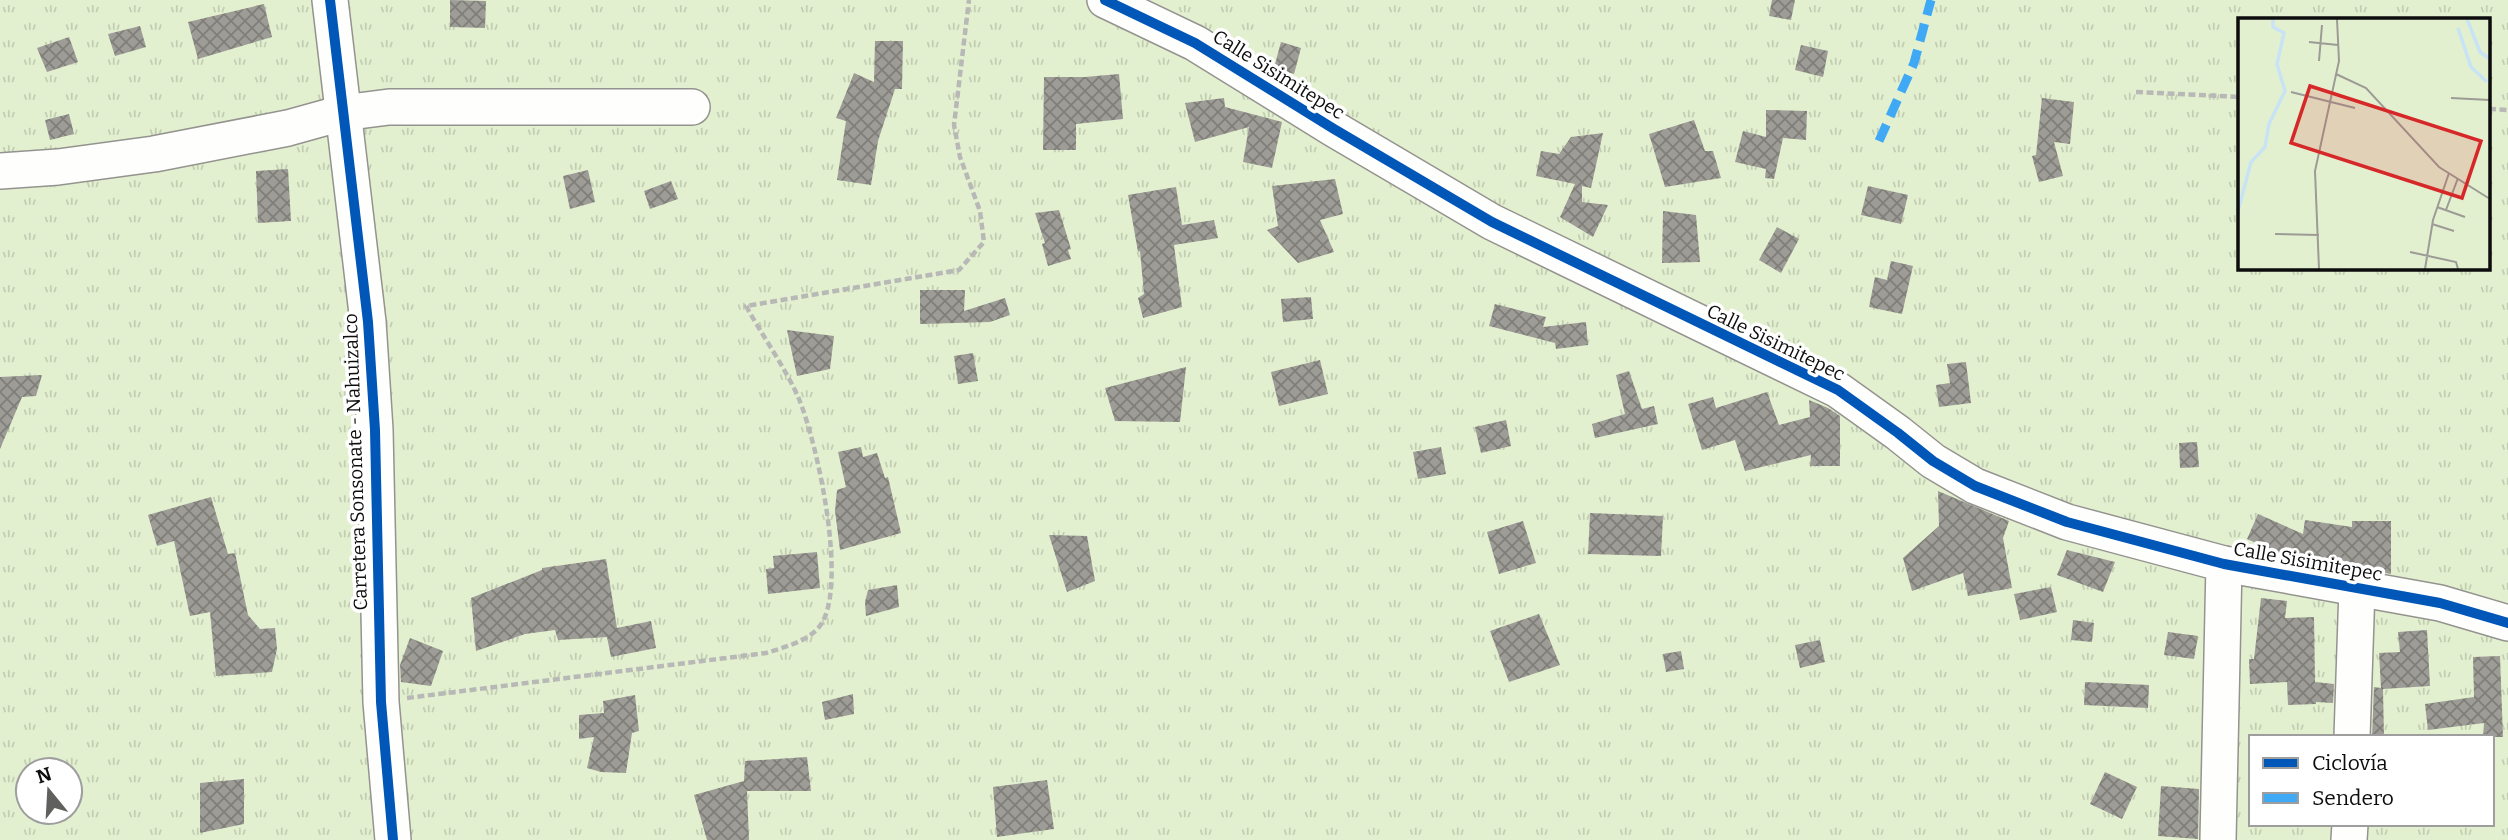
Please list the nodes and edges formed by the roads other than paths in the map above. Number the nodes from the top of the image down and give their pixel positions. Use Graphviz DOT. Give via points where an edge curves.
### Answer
graph roads {
  1 [pos="330,0"];
  2 [pos="1105,0"];
  3 [pos="692,107"];
  4 [pos="342,113"];
  5 [pos="0,171"];
  6 [pos="2224,564"];
  7 [pos="2357,588"];
  8 [pos="2508,623"];
  9 [pos="2352,735"];
  10 [pos="393,840"];
  11 [pos="2218,840"];
  1 -- 4 [label="street, Carretera Sonsonate - Nahuizalco"];
  2 -- 6 [label="street, Calle Sisimitepec" via="1195,43 1492,222 1838,390 1933,461 1975,486 2067,522"];
  3 -- 4 [label="street" via="389,107"];
  4 -- 5 [label="street" via="154,154"];
  4 -- 10 [label="street, Carretera Sonsonate - Nahuizalco" via="368,321 381,702"];
  6 -- 7 [label="street, Calle Sisimitepec"];
  6 -- 11 [label="street"];
  7 -- 8 [label="street, Calle Sisimitepec" via="2440,603"];
  7 -- 9 [label="street"];
}
